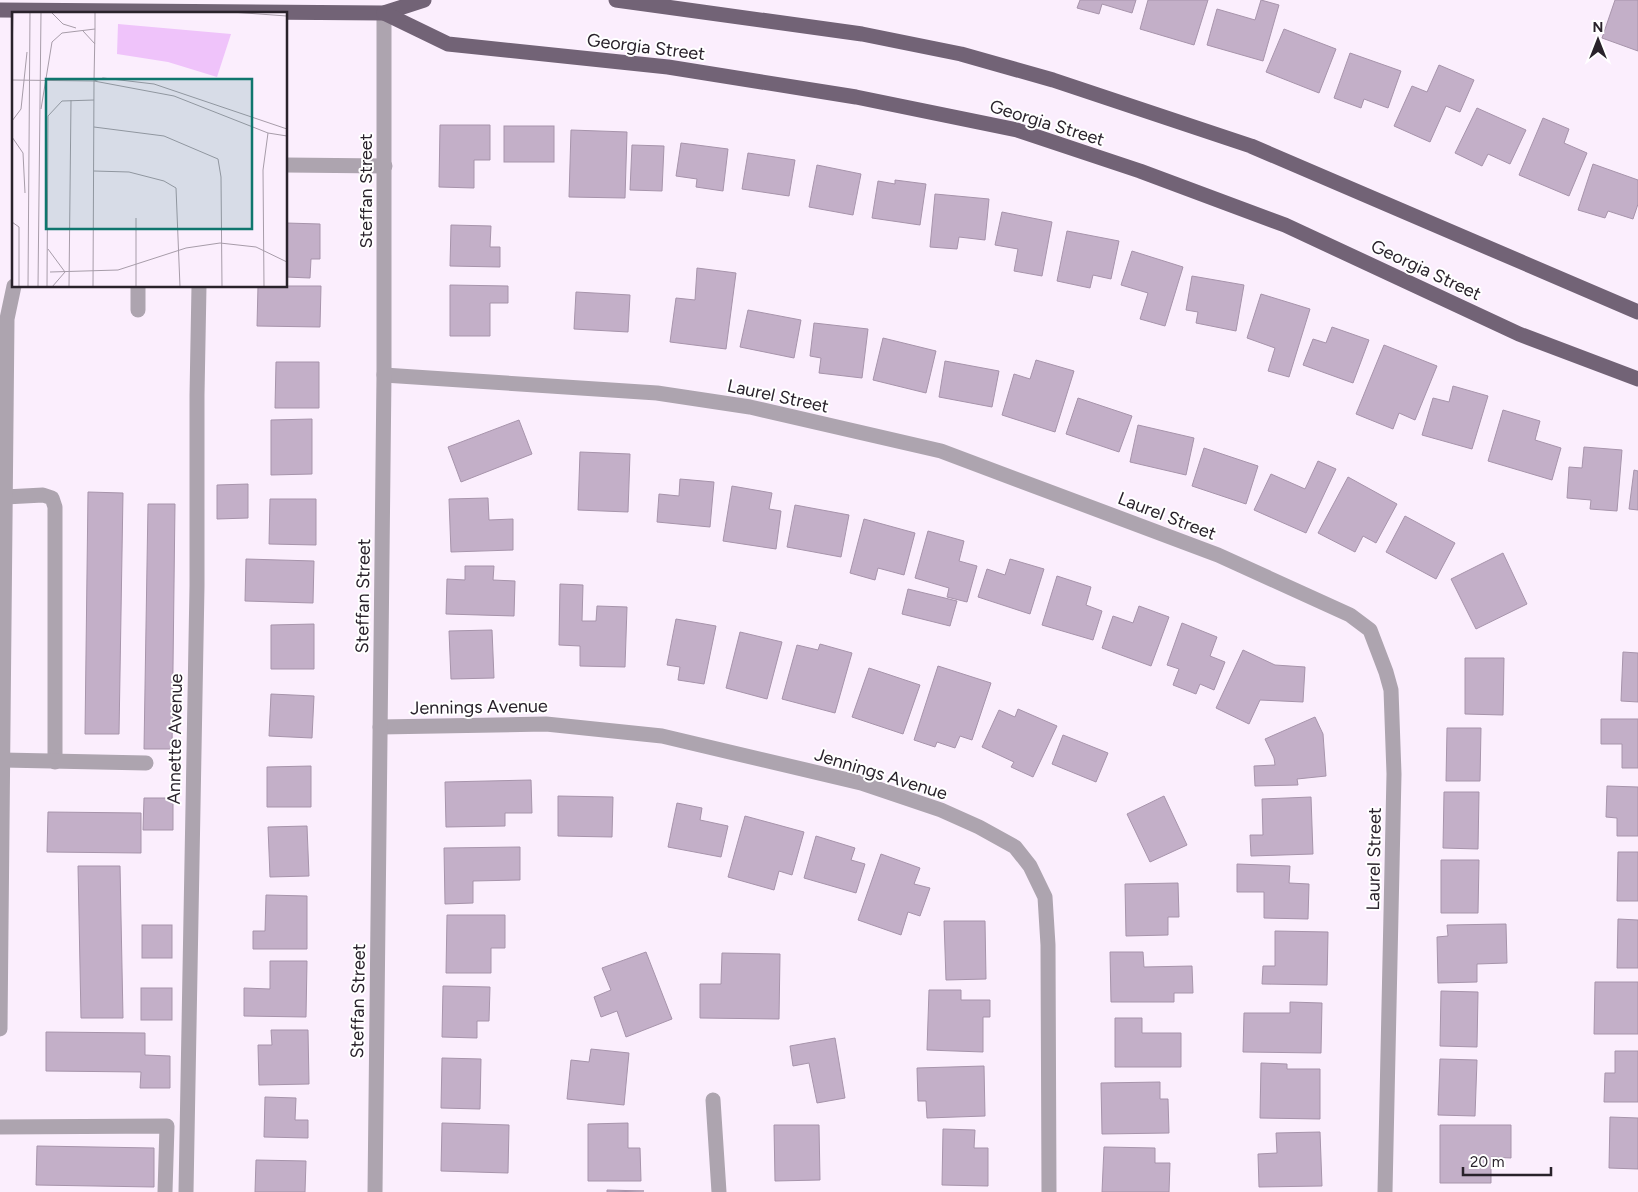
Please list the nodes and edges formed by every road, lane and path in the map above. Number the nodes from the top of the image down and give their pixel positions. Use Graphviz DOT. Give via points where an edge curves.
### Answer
graph roads {
  1 [pos="424,0"];
  2 [pos="616,0"];
  3 [pos="384,7"];
  4 [pos="0,10"];
  5 [pos="288,165"];
  6 [pos="385,166"];
  7 [pos="14,288"];
  8 [pos="138,288"];
  9 [pos="199,288"];
  10 [pos="138,310"];
  11 [pos="1638,312"];
  12 [pos="384,375"];
  13 [pos="1638,379"];
  14 [pos="6,497"];
  15 [pos="380,727"];
  16 [pos="3,760"];
  17 [pos="55,762"];
  18 [pos="146,763"];
  19 [pos="0,1029"];
  20 [pos="713,1100"];
  21 [pos="0,1127"];
  22 [pos="166,1192"];
  23 [pos="186,1192"];
  24 [pos="375,1192"];
  25 [pos="719,1192"];
  26 [pos="1050,1192"];
  27 [pos="1385,1192"];
  1 -- 3 [label="main road, Georgia Street"];
  2 -- 11 [label="main road" via="862,34 961,54 1053,80 1251,146"];
  3 -- 4 [label="main road, Georgia Street" via="75,12"];
  3 -- 6 [label="street, Steffan Street"];
  3 -- 13 [label="main road, Georgia Street" via="448,44 668,67 856,96 1017,130 1286,225 1519,334"];
  5 -- 6 [label="street"];
  6 -- 12 [label="street, Steffan Street"];
  7 -- 14 [label="street" via="7,319"];
  8 -- 10 [label="street"];
  9 -- 23 [label="street, Annette Avenue"];
  12 -- 15 [label="street, Steffan Street"];
  12 -- 27 [label="street, Laurel Street" via="657,393 750,407 941,451 1218,555 1350,615 1370,630 1391,690 1394,774"];
  14 -- 16 [label="street"];
  14 -- 17 [label="street" via="43,495 52,498 55,507"];
  15 -- 24 [label="street, Steffan Street"];
  15 -- 26 [label="street, Jennings Avenue" via="546,724 662,736 862,783 940,810 1015,847 1030,866 1045,897"];
  16 -- 17 [label="street"];
  16 -- 19 [label="street"];
  17 -- 18 [label="street"];
  20 -- 25 [label="street"];
  21 -- 22 [label="street" via="167,1126"];
}
